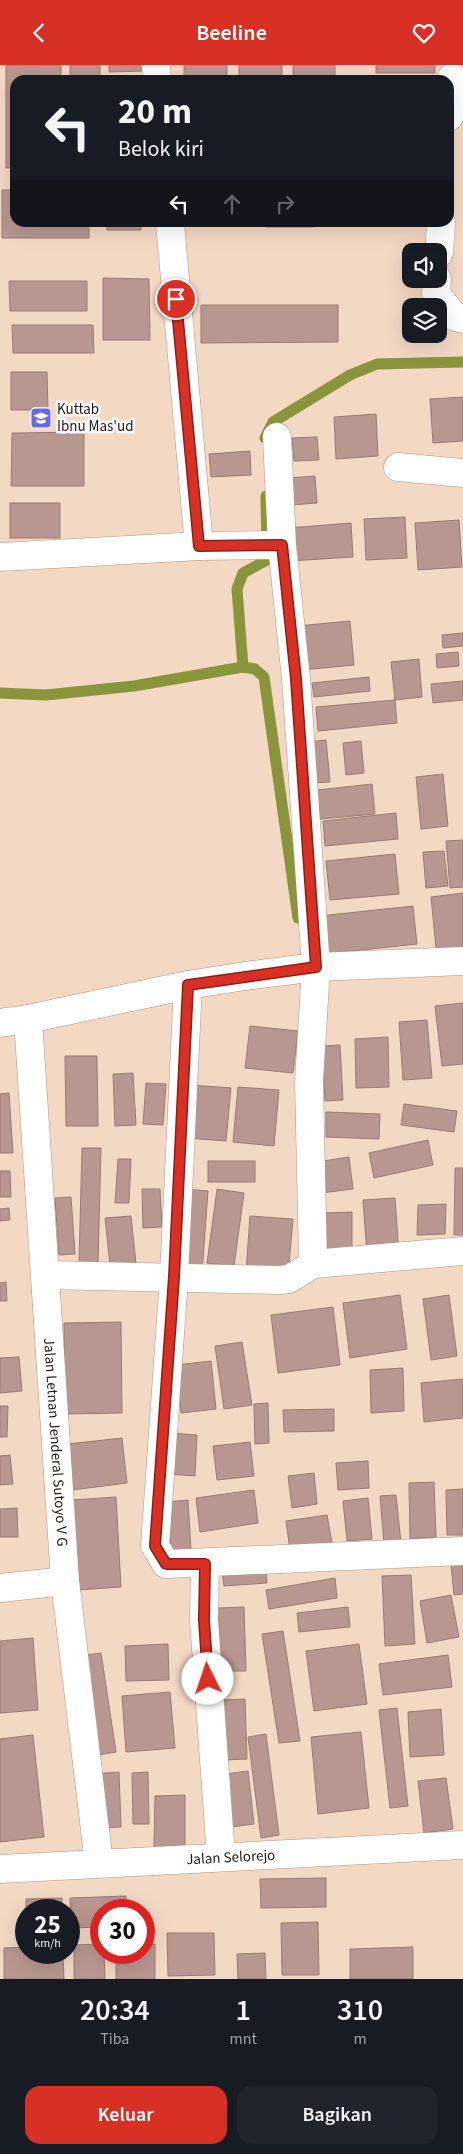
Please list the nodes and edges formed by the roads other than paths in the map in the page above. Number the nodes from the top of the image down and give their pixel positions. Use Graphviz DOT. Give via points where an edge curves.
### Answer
graph roads {
  1 [pos="170,227"];
  2 [pos="441,227"];
  3 [pos="440,243"];
  4 [pos="436,288"];
  5 [pos="463,319"];
  6 [pos="277,437"];
  7 [pos="398,467"];
  8 [pos="463,473"];
  9 [pos="273,545"];
  10 [pos="199,546"];
  11 [pos="0,557"];
  12 [pos="463,961"];
  13 [pos="316,967"];
  14 [pos="188,985"];
  15 [pos="28,1019"];
  16 [pos="0,1023"];
  17 [pos="463,1251"];
  18 [pos="314,1264"];
  19 [pos="46,1275"];
  20 [pos="174,1277"];
  21 [pos="463,1551"];
  22 [pos="205,1564"];
  23 [pos="65,1581"];
  24 [pos="0,1587"];
  25 [pos="463,1845"];
  26 [pos="221,1857"];
  27 [pos="98,1863"];
  28 [pos="0,1869"];
  1 -- 10 [label="street"];
  2 -- 3 [label="street"];
  4 -- 5 [label="street" via="436,295 455,317"];
  6 -- 9 [label="street"];
  7 -- 8 [label="street"];
  9 -- 10 [label="street"];
  9 -- 13 [label="street" via="296,679"];
  10 -- 11 [label="street"];
  12 -- 13 [label="street"];
  13 -- 14 [label="street"];
  13 -- 18 [label="street" via="309,1081"];
  14 -- 15 [label="street"];
  14 -- 20 [label="street"];
  15 -- 16 [label="street"];
  15 -- 19 [label="street, Jalan Letnan Jenderal Sutoyo V G"];
  17 -- 18 [label="street"];
  18 -- 20 [label="street" via="289,1279 280,1280"];
  19 -- 20 [label="street"];
  19 -- 23 [label="street, Jalan Letnan Jenderal Sutoyo V G"];
  20 -- 22 [label="street" via="155,1546 166,1564"];
  21 -- 22 [label="street"];
  22 -- 26 [label="street" via="204,1620"];
  23 -- 24 [label="street"];
  23 -- 27 [label="street, Jalan Letnan Jenderal Sutoyo V G"];
  25 -- 26 [label="street, Jalan Selorejo"];
  26 -- 27 [label="street, Jalan Selorejo"];
  27 -- 28 [label="street, Jalan Selorejo"];
}
